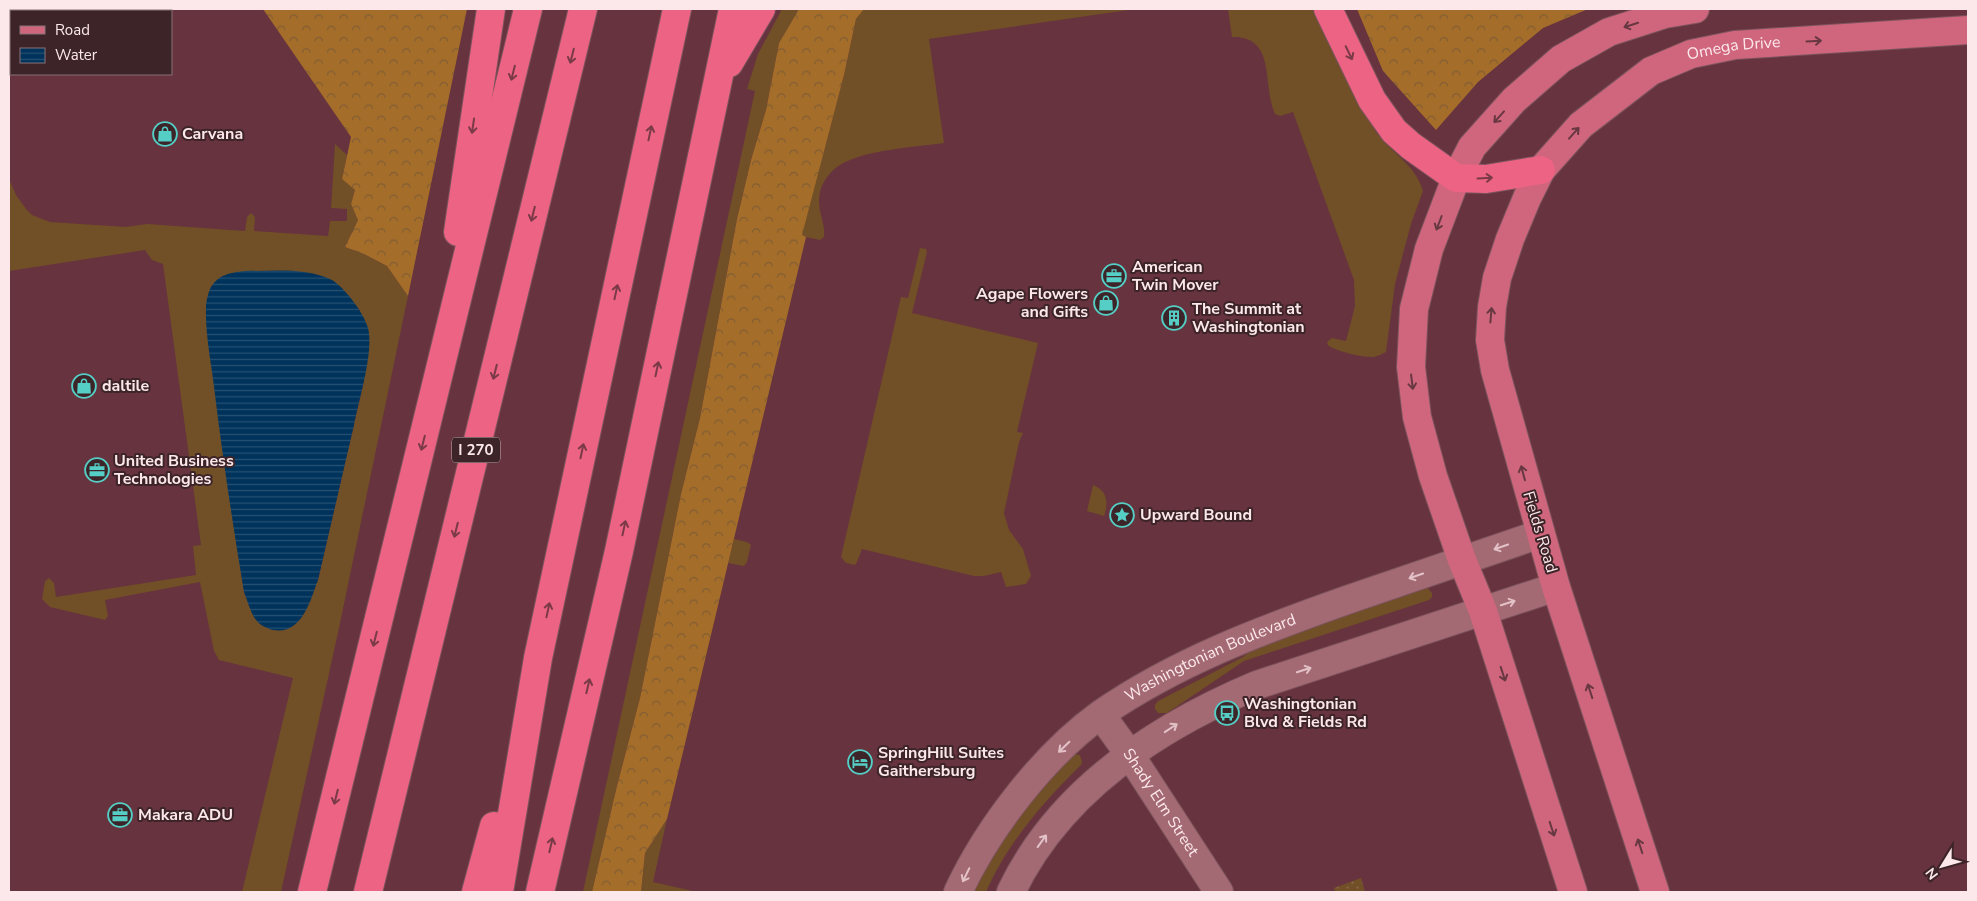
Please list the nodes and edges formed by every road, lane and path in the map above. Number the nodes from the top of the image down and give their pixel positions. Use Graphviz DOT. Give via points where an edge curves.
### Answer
graph roads {
  1 [pos="491,9"];
  2 [pos="528,9"];
  3 [pos="583,9"];
  4 [pos="677,9"];
  5 [pos="733,9"];
  6 [pos="761,9"];
  7 [pos="1328,9"];
  8 [pos="1694,9"];
  9 [pos="1968,30"];
  10 [pos="718,81"];
  11 [pos="1541,170"];
  12 [pos="1456,178"];
  13 [pos="435,395"];
  14 [pos="1540,534"];
  15 [pos="1462,560"];
  16 [pos="1556,587"];
  17 [pos="1483,611"];
  18 [pos="538,658"];
  19 [pos="1101,715"];
  20 [pos="1130,755"];
  21 [pos="312,892"];
  22 [pos="368,892"];
  23 [pos="476,892"];
  24 [pos="499,892"];
  25 [pos="540,892"];
  26 [pos="958,892"];
  27 [pos="1011,892"];
  28 [pos="1219,892"];
  29 [pos="1573,892"];
  30 [pos="1655,892"];
  1 -- 13 [label="highway, one-way"];
  2 -- 13 [label="highway, one-way"];
  3 -- 22 [label="highway, I 270, one-way"];
  18 -- 4 [label="highway, one-way"];
  5 -- 10 [label="highway"];
  6 -- 10 [label="highway"];
  7 -- 12 [label="highway, one-way" via="1372,100 1394,131"];
  8 -- 12 [label="main road, one-way" via="1665,14 1609,32 1561,59 1514,100 1472,147"];
  11 -- 9 [label="main road, Omega Drive, one-way" via="1582,124 1651,71 1691,54 1734,45"];
  25 -- 10 [label="highway, one-way" via="619,551"];
  12 -- 11 [label="highway, one-way" via="1486,179"];
  14 -- 11 [label="main road, Fields Road, one-way" via="1495,370 1490,340 1497,278 1520,214"];
  12 -- 15 [label="main road, one-way" via="1429,249 1414,309 1411,367 1417,416 1433,476"];
  13 -- 21 [label="highway, one-way"];
  14 -- 15 [label="street, Washingtonian Boulevard, one-way"];
  14 -- 16 [label="main road, Fields Road"];
  15 -- 17 [label="main road"];
  15 -- 19 [label="street, Washingtonian Boulevard, one-way" via="1267,628 1189,664"];
  17 -- 16 [label="street, one-way"];
  30 -- 16 [label="main road, Fields Road, one-way"];
  20 -- 17 [label="street, one-way" via="1182,720 1257,685"];
  17 -- 29 [label="main road, one-way"];
  18 -- 23 [label="highway"];
  18 -- 24 [label="highway"];
  19 -- 20 [label="street, Shady Elm Street"];
  19 -- 26 [label="street, Washingtonian Boulevard, one-way" via="1030,780 991,833"];
  27 -- 20 [label="street, one-way" via="1043,839 1078,797"];
  20 -- 28 [label="street, Shady Elm Street"];
}
